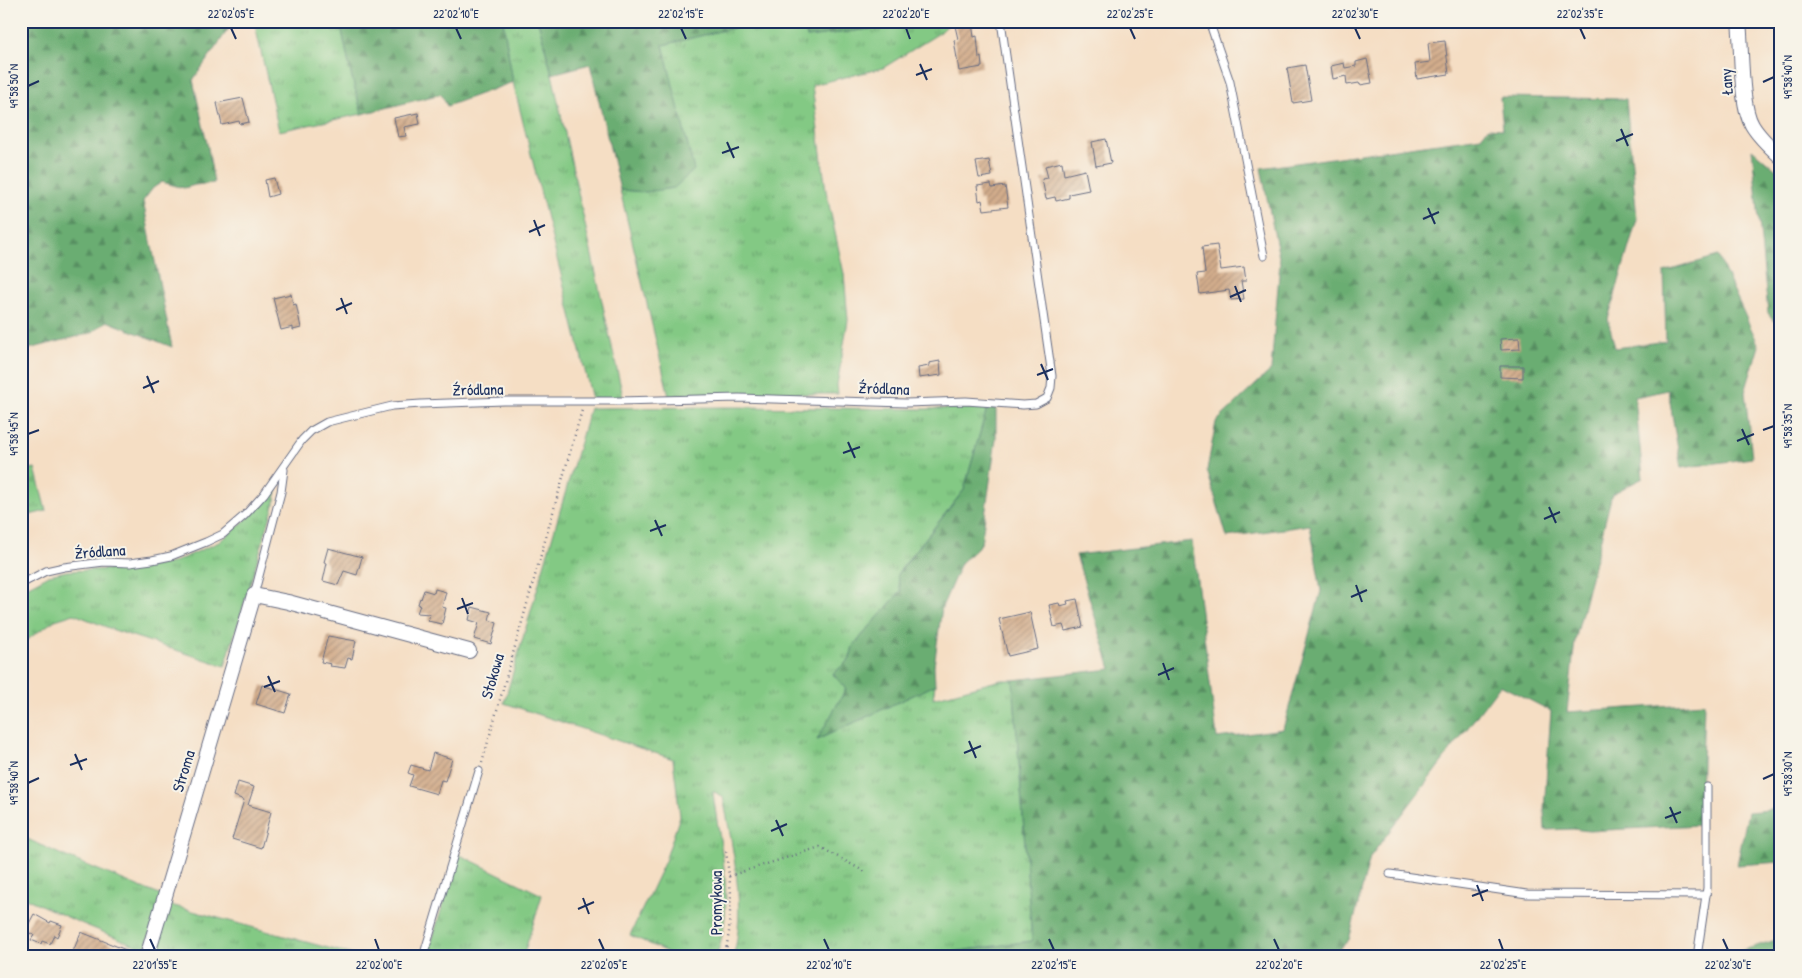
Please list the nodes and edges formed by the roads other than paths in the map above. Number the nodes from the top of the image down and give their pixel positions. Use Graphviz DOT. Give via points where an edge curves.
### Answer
graph roads {
  1 [pos="1001,21"];
  2 [pos="1209,21"];
  3 [pos="1739,21"];
  4 [pos="1781,157"];
  5 [pos="1264,256"];
  6 [pos="284,467"];
  7 [pos="21,584"];
  8 [pos="254,595"];
  9 [pos="469,651"];
  10 [pos="479,771"];
  11 [pos="1707,787"];
  12 [pos="1390,874"];
  13 [pos="1706,895"];
  14 [pos="21,952"];
  15 [pos="30,957"];
  16 [pos="147,957"];
  17 [pos="423,957"];
  18 [pos="1697,957"];
  1 -- 6 [label="lane, Źródlana" via="1052,376 1046,398 1036,404 1024,405 966,401 906,403 739,398 392,406 327,422 302,440"];
  2 -- 5 [label="lane" via="1230,82"];
  3 -- 4 [label="street, Łany" via="1746,109 1752,125"];
  6 -- 7 [label="lane, Źródlana" via="246,516 223,534 206,542 152,560 104,562 46,571"];
  6 -- 8 [label="lane" via="281,492"];
  8 -- 9 [label="street"];
  8 -- 16 [label="street, Stroma"];
  10 -- 17 [label="lane"];
  11 -- 13 [label="lane"];
  12 -- 13 [label="lane" via="1527,894"];
  13 -- 18 [label="lane"];
  14 -- 15 [label="lane"];
}
